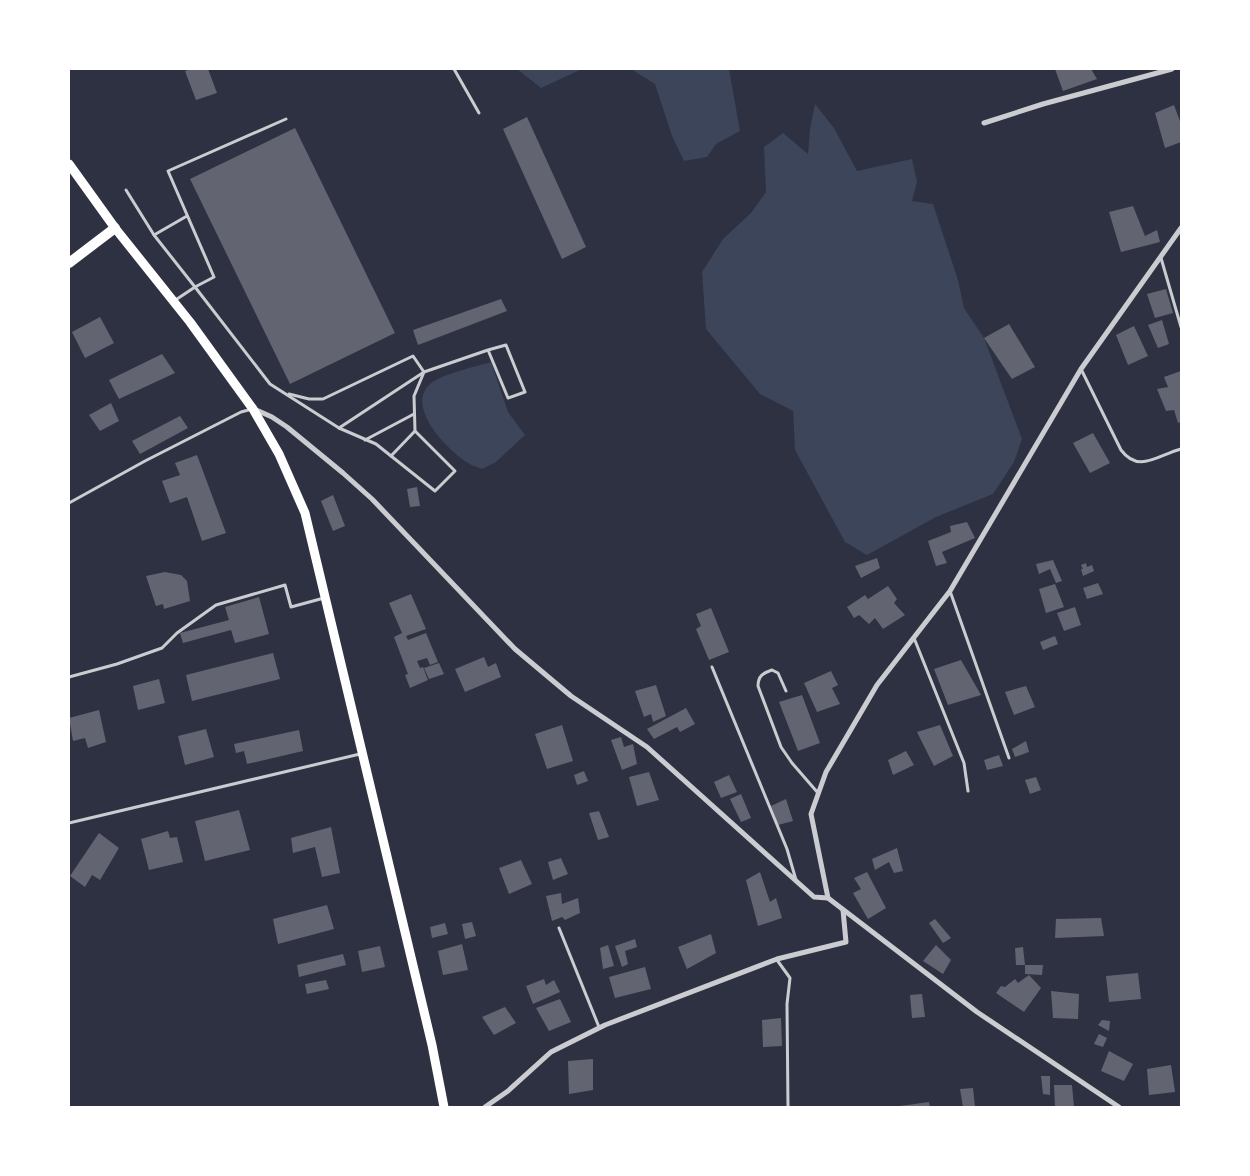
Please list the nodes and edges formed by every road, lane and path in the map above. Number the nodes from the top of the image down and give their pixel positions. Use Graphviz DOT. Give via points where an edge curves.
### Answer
graph roads {
  1 [pos="454,69"];
  2 [pos="1172,69"];
  3 [pos="480,113"];
  4 [pos="286,119"];
  5 [pos="984,123"];
  6 [pos="69,164"];
  7 [pos="126,190"];
  8 [pos="187,216"];
  9 [pos="115,228"];
  10 [pos="1181,228"];
  11 [pos="154,235"];
  12 [pos="1161,257"];
  13 [pos="69,263"];
  14 [pos="195,287"];
  15 [pos="173,301"];
  16 [pos="1181,327"];
  17 [pos="488,350"];
  18 [pos="1081,369"];
  19 [pos="424,372"];
  20 [pos="286,394"];
  21 [pos="253,409"];
  22 [pos="415,413"];
  23 [pos="338,428"];
  24 [pos="415,431"];
  25 [pos="364,440"];
  26 [pos="1181,449"];
  27 [pos="391,456"];
  28 [pos="69,503"];
  29 [pos="950,591"];
  30 [pos="325,598"];
  31 [pos="914,637"];
  32 [pos="712,667"];
  33 [pos="69,677"];
  34 [pos="786,691"];
  35 [pos="362,754"];
  36 [pos="1009,758"];
  37 [pos="968,791"];
  38 [pos="818,793"];
  39 [pos="69,822"];
  40 [pos="796,881"];
  41 [pos="828,898"];
  42 [pos="843,910"];
  43 [pos="559,928"];
  44 [pos="777,959"];
  45 [pos="600,1028"];
  46 [pos="444,1107"];
  47 [pos="485,1107"];
  48 [pos="788,1107"];
  49 [pos="1119,1107"];
  1 -- 3 [label="lane"];
  2 -- 5 [label="street"];
  4 -- 8 [label="lane" via="168,171"];
  6 -- 9 [label="main road"];
  7 -- 11 [label="lane"];
  8 -- 11 [label="lane"];
  8 -- 14 [label="lane" via="214,277"];
  9 -- 13 [label="highway"];
  9 -- 15 [label="main road"];
  10 -- 12 [label="street"];
  11 -- 14 [label="lane"];
  12 -- 16 [label="lane"];
  12 -- 18 [label="street"];
  14 -- 15 [label="lane"];
  14 -- 20 [label="lane" via="270,384"];
  15 -- 21 [label="main road"];
  17 -- 17 [label="lane" via="508,398 525,392 506,344"];
  17 -- 19 [label="lane"];
  18 -- 26 [label="lane" via="1127,459 1144,463"];
  18 -- 29 [label="street"];
  19 -- 20 [label="lane" via="413,356 323,399"];
  19 -- 22 [label="lane" via="414,396"];
  19 -- 23 [label="lane"];
  20 -- 23 [label="lane"];
  21 -- 28 [label="lane" via="145,461"];
  21 -- 30 [label="main road" via="280,454 305,513"];
  21 -- 40 [label="street" via="287,427 343,473 372,499 515,649 571,696 647,746"];
  22 -- 24 [label="lane"];
  22 -- 25 [label="lane"];
  23 -- 25 [label="lane"];
  24 -- 27 [label="lane"];
  24 -- 27 [label="lane" via="455,471 435,491"];
  25 -- 27 [label="lane" via="376,444"];
  29 -- 31 [label="street"];
  29 -- 36 [label="lane"];
  30 -- 33 [label="lane" via="291,607 285,585 216,605 162,648"];
  30 -- 35 [label="main road"];
  31 -- 37 [label="lane" via="964,764"];
  31 -- 38 [label="street" via="877,685 826,772"];
  32 -- 40 [label="lane" via="787,848"];
  34 -- 38 [label="lane" via="778,673 772,670 763,672 758,680 781,747"];
  35 -- 39 [label="lane"];
  35 -- 46 [label="main road"];
  38 -- 41 [label="street" via="811,814"];
  40 -- 41 [label="street" via="814,897"];
  41 -- 42 [label="street"];
  42 -- 44 [label="street" via="846,942"];
  42 -- 49 [label="street" via="977,1012"];
  43 -- 45 [label="lane"];
  44 -- 45 [label="street"];
  44 -- 48 [label="lane" via="790,978 787,1004"];
  45 -- 47 [label="street" via="551,1052"];
}
